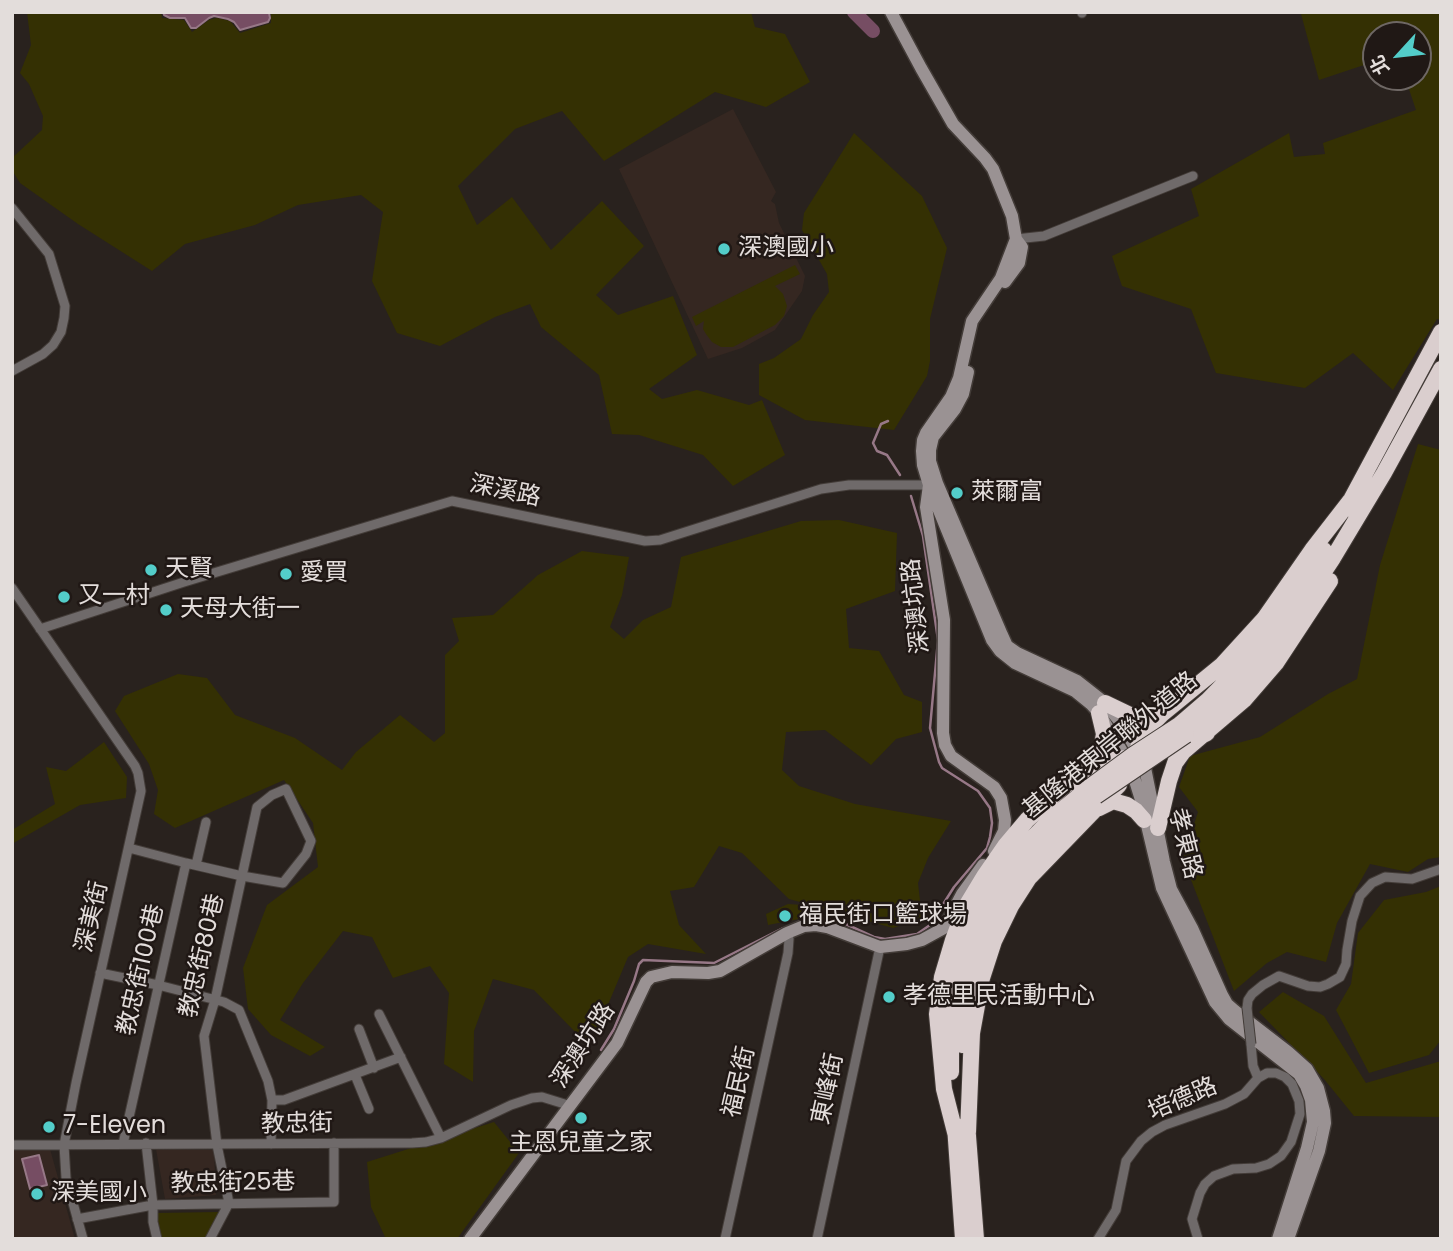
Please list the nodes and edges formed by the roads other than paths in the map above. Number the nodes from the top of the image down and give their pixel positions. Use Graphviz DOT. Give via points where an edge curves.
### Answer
graph roads {
  1 [pos="891,12"];
  2 [pos="1193,176"];
  3 [pos="12,208"];
  4 [pos="1016,239"];
  5 [pos="1441,332"];
  6 [pos="12,371"];
  7 [pos="1439,372"];
  8 [pos="1384,472"];
  9 [pos="933,484"];
  10 [pos="1350,501"];
  11 [pos="12,588"];
  12 [pos="40,629"];
  13 [pos="1102,708"];
  14 [pos="1162,714"];
  15 [pos="1182,730"];
  16 [pos="1207,733"];
  17 [pos="1135,760"];
  18 [pos="1063,787"];
  19 [pos="1052,817"];
  20 [pos="1084,821"];
  21 [pos="206,822"];
  22 [pos="1151,824"];
  23 [pos="129,848"];
  24 [pos="186,863"];
  25 [pos="196,865"];
  26 [pos="1441,869"];
  27 [pos="242,876"];
  28 [pos="788,933"];
  29 [pos="880,947"];
  30 [pos="100,973"];
  31 [pos="158,985"];
  32 [pos="215,1000"];
  33 [pos="379,1014"];
  34 [pos="359,1029"];
  35 [pos="401,1057"];
  36 [pos="374,1068"];
  37 [pos="355,1075"];
  38 [pos="1258,1077"];
  39 [pos="272,1100"];
  40 [pos="571,1106"];
  41 [pos="369,1109"];
  42 [pos="962,1134"];
  43 [pos="441,1138"];
  44 [pos="146,1143"];
  45 [pos="334,1143"];
  46 [pos="123,1144"];
  47 [pos="271,1144"];
  48 [pos="12,1145"];
  49 [pos="64,1145"];
  50 [pos="217,1145"];
  51 [pos="229,1203"];
  52 [pos="153,1205"];
  53 [pos="77,1219"];
  54 [pos="83,1239"];
  55 [pos="157,1239"];
  56 [pos="210,1239"];
  57 [pos="470,1239"];
  58 [pos="725,1239"];
  59 [pos="817,1239"];
  60 [pos="963,1239"];
  61 [pos="976,1239"];
  62 [pos="1098,1239"];
  63 [pos="1198,1239"];
  64 [pos="1278,1239"];
  65 [pos="1288,1239"];
  1 -- 4 [label="main road" via="953,124 993,169"];
  2 -- 4 [label="street" via="1044,236"];
  3 -- 6 [label="street" via="49,254 65,306 61,332 53,345"];
  4 -- 9 [label="main road, 深澳坑路" via="1001,278 972,321 951,397 923,440 923,465"];
  5 -- 10 [label="highway, 基隆港東岸聯外道路"];
  7 -- 8 [label="highway, 基隆港東岸聯外道路"];
  8 -- 15 [label="highway, 基隆港東岸聯外道路" via="1278,641 1215,710"];
  8 -- 16 [label="highway" via="1351,548 1305,621 1244,700"];
  9 -- 12 [label="street, 深溪路" via="821,489 645,541 452,501"];
  9 -- 13 [label="main road, 孝東路" via="1007,646 1077,681"];
  9 -- 29 [label="main road, 深澳坑路" via="926,507 944,620 945,745 951,756 994,787 1006,820 1001,839 943,928 922,940"];
  10 -- 14 [label="highway" via="1264,619 1222,665"];
  10 -- 15 [label="highway, 基隆港東岸聯外道路" via="1306,580 1243,664"];
  11 -- 12 [label="street, 深美街"];
  12 -- 23 [label="street, 深美街" via="135,766 141,792"];
  13 -- 14 [label="highway" via="1143,717"];
  13 -- 17 [label="main road, 孝東路" via="1121,723"];
  13 -- 18 [label="highway" via="1101,751"];
  14 -- 17 [label="highway" via="1141,737"];
  15 -- 19 [label="highway, 基隆港東岸聯外道路, bridge" via="1133,755 1094,791"];
  16 -- 17 [label="highway" via="1154,761"];
  16 -- 22 [label="highway" via="1175,763"];
  17 -- 18 [label="highway" via="1105,761"];
  17 -- 20 [label="highway"];
  17 -- 22 [label="main road, 孝東路"];
  18 -- 19 [label="highway"];
  19 -- 42 [label="highway, 基隆港東岸聯外道路" via="995,905 972,964 962,1038"];
  19 -- 42 [label="highway" via="1027,820 1005,846 965,908 942,977 937,1014 944,1089"];
  20 -- 22 [label="highway" via="1113,801 1127,805"];
  20 -- 42 [label="highway" via="1029,878 995,941 982,978 972,1033"];
  21 -- 25 [label="street"];
  22 -- 64 [label="main road, 孝東路" via="1162,888 1215,1002 1229,1019 1299,1074 1309,1093 1313,1122"];
  22 -- 65 [label="main road, 孝東路" via="1171,889 1227,1004 1307,1069 1318,1088 1325,1123"];
  23 -- 24 [label="street"];
  23 -- 30 [label="street, 深美街"];
  24 -- 25 [label="street, 教忠街80巷"];
  24 -- 31 [label="street, 教忠街100巷"];
  25 -- 27 [label="street, 教忠街80巷"];
  26 -- 38 [label="street, bridge" via="1412,880 1385,877 1360,895 1340,977 1320,987 1279,976 1252,993 1247,1008"];
  27 -- 27 [label="street" via="283,883 306,854 311,841 286,789 257,807"];
  27 -- 32 [label="street, 教忠街80巷"];
  28 -- 29 [label="main road, 深澳坑路" via="816,925"];
  28 -- 40 [label="main road, 深澳坑路" via="720,971 651,977 617,1043"];
  28 -- 58 [label="street, 福民街" via="788,953"];
  29 -- 59 [label="street, 東峰街"];
  30 -- 31 [label="street"];
  30 -- 49 [label="street, 深美街"];
  31 -- 32 [label="street"];
  31 -- 46 [label="street, 教忠街100巷"];
  32 -- 39 [label="street" via="239,1010"];
  32 -- 50 [label="street, 教忠街80巷" via="204,1036"];
  33 -- 35 [label="street"];
  34 -- 36 [label="street"];
  35 -- 36 [label="street"];
  35 -- 43 [label="street"];
  36 -- 37 [label="street"];
  37 -- 39 [label="street"];
  37 -- 41 [label="street"];
  38 -- 62 [label="street, 培德路" via="1244,1094 1165,1125 1141,1141 1126,1161 1116,1210"];
  38 -- 63 [label="street" via="1276,1073 1292,1084 1300,1114 1291,1142 1269,1164 1233,1169 1205,1184 1192,1219"];
  39 -- 47 [label="street"];
  40 -- 43 [label="street, 教忠街" via="532,1098"];
  40 -- 57 [label="main road, 深澳坑路"];
  42 -- 60 [label="highway, 基隆港東岸聯外道路"];
  42 -- 61 [label="highway, 基隆港東岸聯外道路"];
  43 -- 45 [label="street, 教忠街" via="412,1143"];
  44 -- 46 [label="street, 教忠街"];
  44 -- 50 [label="street, 教忠街"];
  44 -- 52 [label="street"];
  45 -- 47 [label="street, 教忠街"];
  45 -- 51 [label="street, 教忠街25巷" via="334,1202"];
  46 -- 49 [label="street, 教忠街"];
  47 -- 50 [label="street, 教忠街"];
  48 -- 49 [label="street, 教忠街"];
  49 -- 53 [label="street, 深美街" via="66,1178"];
  50 -- 51 [label="street, 教忠街80巷"];
  51 -- 52 [label="street, 教忠街25巷"];
  51 -- 56 [label="street"];
  52 -- 53 [label="street, 教忠街25巷"];
  52 -- 55 [label="street"];
  53 -- 54 [label="street, 深美街"];
}
